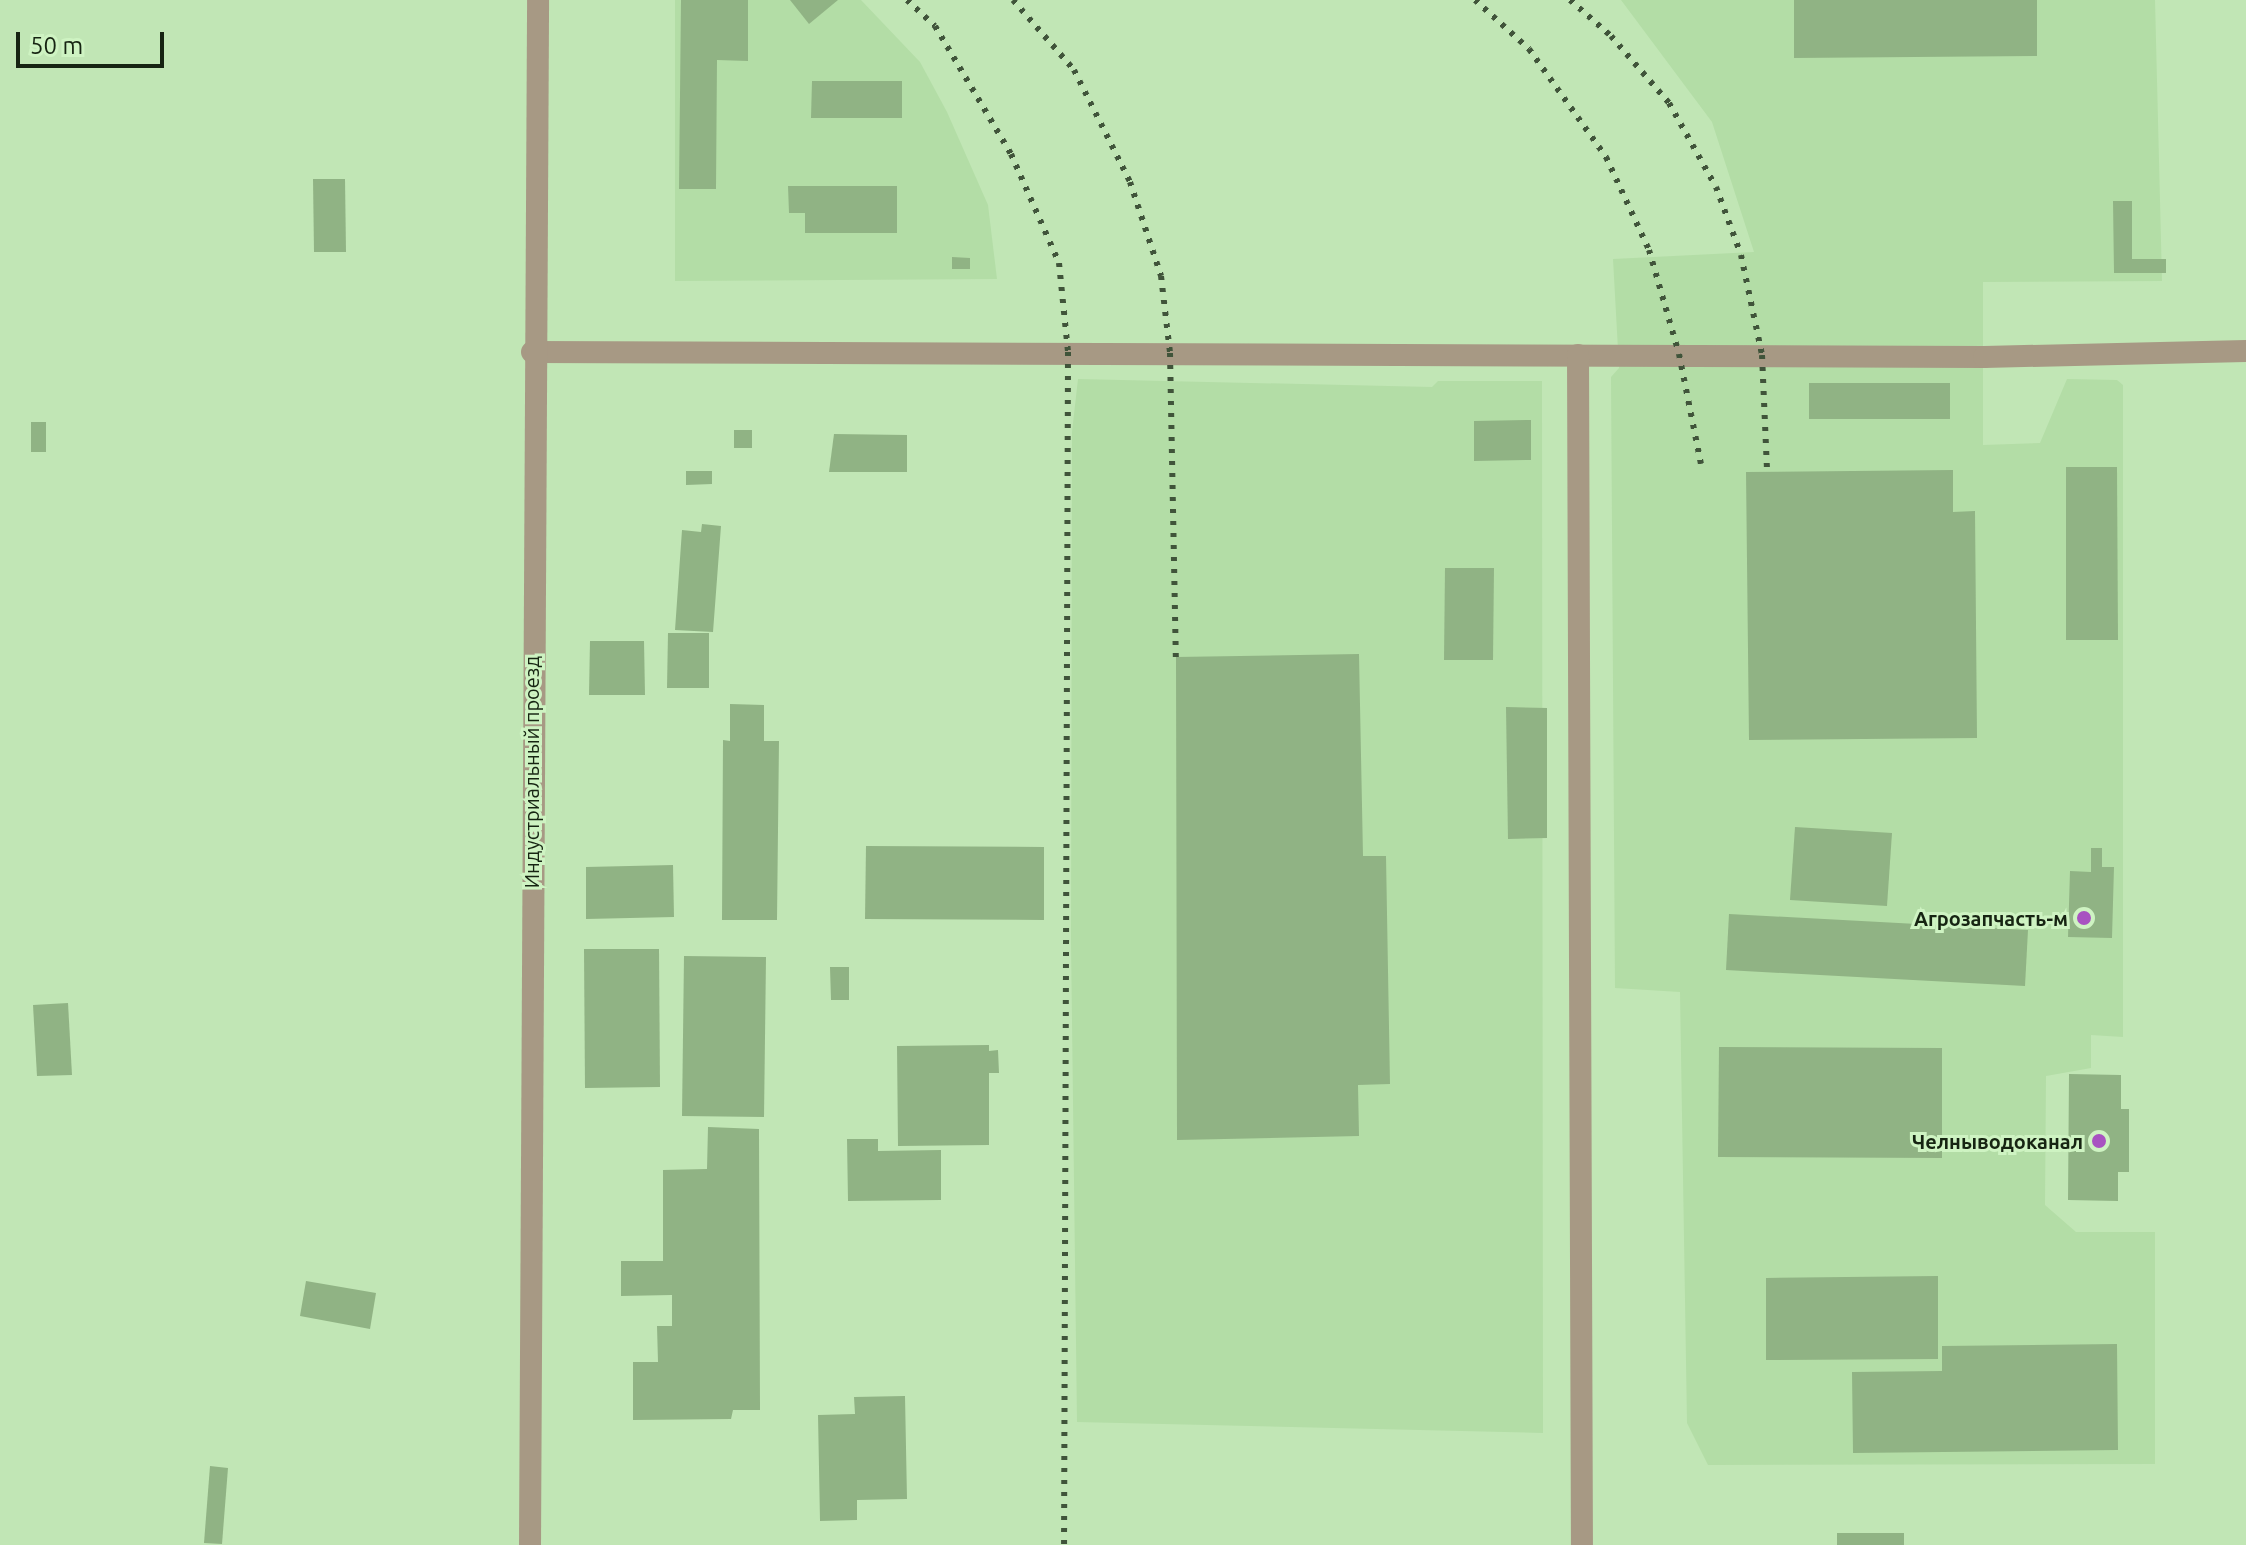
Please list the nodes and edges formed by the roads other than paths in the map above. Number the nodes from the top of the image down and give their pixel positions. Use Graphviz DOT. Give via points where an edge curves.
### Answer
graph roads {
  1 [pos="538,0"];
  2 [pos="2246,351"];
  3 [pos="532,352"];
  4 [pos="1578,355"];
  5 [pos="530,1545"];
  6 [pos="1582,1545"];
  1 -- 3 [label="street, Индустриальный проезд"];
  2 -- 4 [label="street" via="1984,357"];
  3 -- 4 [label="street"];
  3 -- 5 [label="street, Индустриальный проезд"];
  4 -- 6 [label="street"];
}
